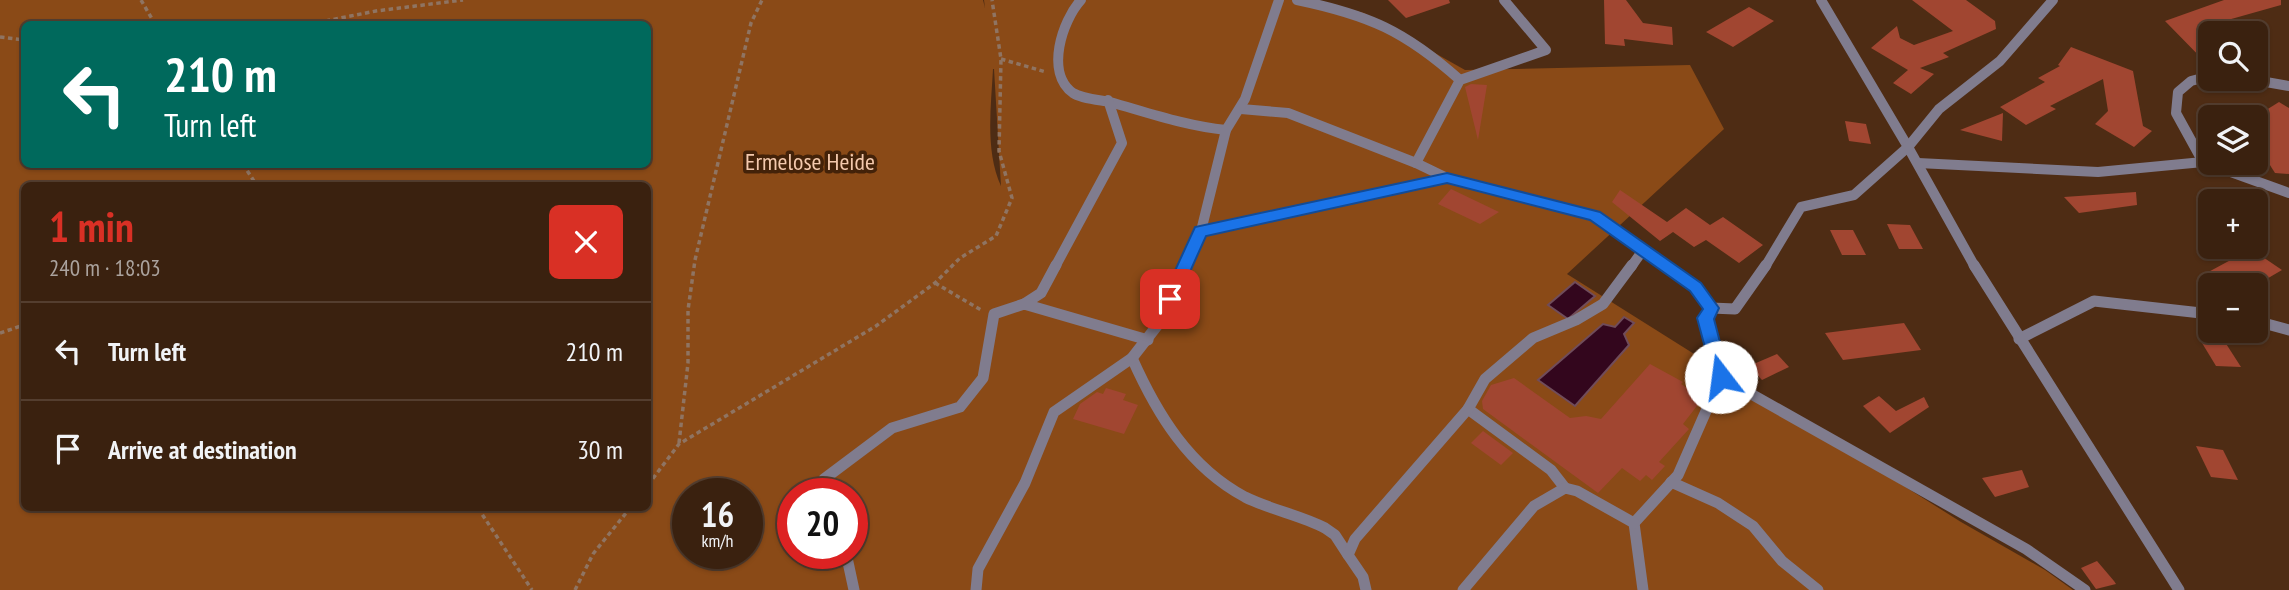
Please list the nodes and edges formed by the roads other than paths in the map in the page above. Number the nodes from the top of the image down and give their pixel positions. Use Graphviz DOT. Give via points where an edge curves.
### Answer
graph roads {
  1 [pos="1081,0"];
  2 [pos="1279,0"];
  3 [pos="1297,0"];
  4 [pos="1504,0"];
  5 [pos="1821,0"];
  6 [pos="2048,1"];
  7 [pos="2198,79"];
  8 [pos="1460,80"];
  9 [pos="2268,82"];
  10 [pos="2289,86"];
  11 [pos="1108,100"];
  12 [pos="1241,109"];
  13 [pos="1226,130"];
  14 [pos="1908,146"];
  15 [pos="2198,153"];
  16 [pos="2198,162"];
  17 [pos="1416,163"];
  18 [pos="1918,163"];
  19 [pos="2239,175"];
  20 [pos="1447,178"];
  21 [pos="2289,193"];
  22 [pos="1200,231"];
  23 [pos="1643,250"];
  24 [pos="1024,304"];
  25 [pos="1711,308"];
  26 [pos="2198,313"];
  27 [pos="2268,324"];
  28 [pos="2289,330"];
  29 [pos="2019,339"];
  30 [pos="1147,340"];
  31 [pos="1132,358"];
  32 [pos="1721,377"];
  33 [pos="1468,409"];
  34 [pos="825,478"];
  35 [pos="1671,482"];
  36 [pos="1565,488"];
  37 [pos="1634,523"];
  38 [pos="1348,555"];
  39 [pos="849,569"];
  40 [pos="854,590"];
  41 [pos="976,590"];
  42 [pos="1366,590"];
  43 [pos="1463,590"];
  44 [pos="1643,590"];
  45 [pos="1818,590"];
  46 [pos="2085,590"];
  47 [pos="2179,590"];
  1 -- 11 [label="lane" via="1072,8 1060,43 1060,76 1074,94"];
  2 -- 12 [label="lane"];
  3 -- 8 [label="lane" via="1359,12 1398,31"];
  4 -- 8 [label="lane" via="1546,50"];
  5 -- 14 [label="lane"];
  6 -- 14 [label="lane" via="2000,61 1939,108"];
  7 -- 15 [label="lane" via="2178,92 2176,113"];
  8 -- 17 [label="lane"];
  9 -- 10 [label="lane"];
  11 -- 13 [label="lane" via="1191,128"];
  11 -- 24 [label="lane" via="1122,143 1041,293"];
  12 -- 13 [label="lane"];
  12 -- 17 [label="lane" via="1288,113"];
  13 -- 22 [label="lane"];
  14 -- 18 [label="lane"];
  14 -- 25 [label="lane" via="1854,195 1801,207 1735,309"];
  16 -- 18 [label="lane" via="2098,172"];
  17 -- 20 [label="lane"];
  18 -- 29 [label="lane"];
  19 -- 21 [label="lane"];
  20 -- 22 [label="lane"];
  20 -- 23 [label="lane" via="1595,216"];
  22 -- 30 [label="lane" via="1160,322"];
  23 -- 25 [label="lane" via="1696,287"];
  23 -- 33 [label="lane" via="1603,304 1533,338 1506,358 1485,379"];
  24 -- 30 [label="lane"];
  24 -- 34 [label="lane" via="994,314 984,378 960,407 892,428"];
  25 -- 32 [label="lane" via="1705,318"];
  26 -- 29 [label="lane" via="2094,301"];
  27 -- 28 [label="lane"];
  29 -- 47 [label="lane"];
  30 -- 31 [label="lane"];
  31 -- 38 [label="lane" via="1172,434 1199,466 1245,497 1334,533"];
  31 -- 41 [label="lane" via="1054,412 1025,483 978,569"];
  32 -- 35 [label="lane"];
  32 -- 46 [label="lane" via="2026,549"];
  33 -- 36 [label="lane" via="1551,470"];
  33 -- 38 [label="lane" via="1355,539"];
  35 -- 37 [label="lane"];
  35 -- 45 [label="lane" via="1709,498 1753,526 1782,561"];
  36 -- 37 [label="lane"];
  36 -- 43 [label="lane" via="1534,506"];
  37 -- 44 [label="lane"];
  38 -- 42 [label="lane"];
  39 -- 40 [label="lane"];
}
